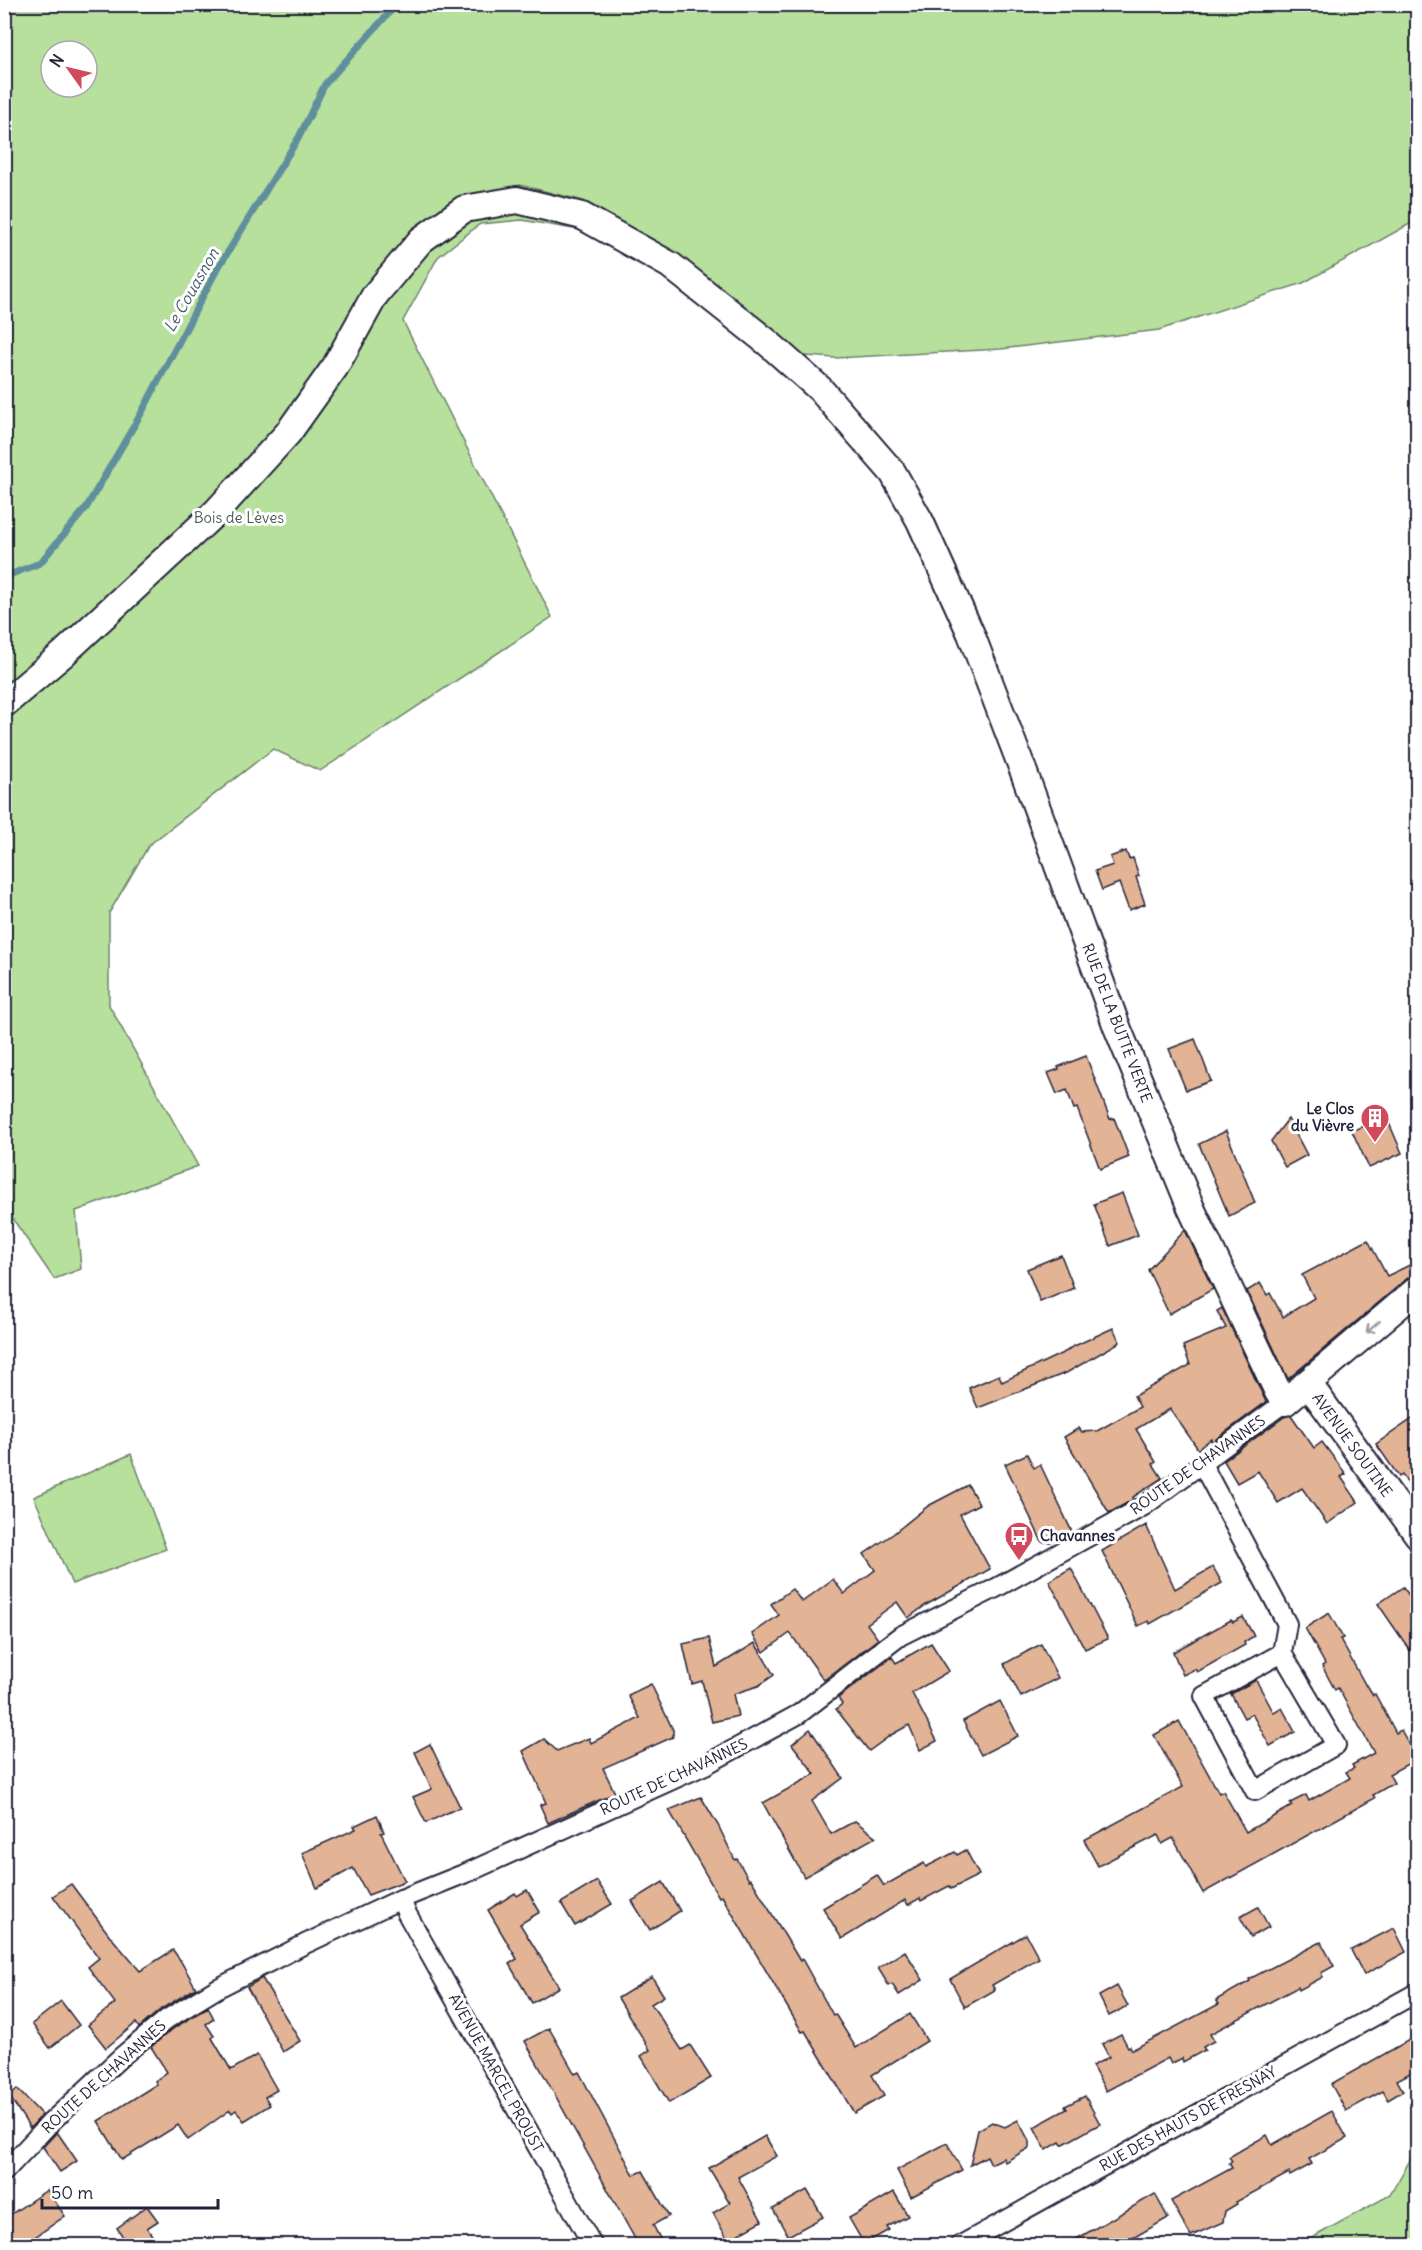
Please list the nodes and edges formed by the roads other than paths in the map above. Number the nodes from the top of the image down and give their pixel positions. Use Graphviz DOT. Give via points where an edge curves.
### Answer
graph roads {
  1 [pos="4,704"];
  2 [pos="1418,1289"];
  3 [pos="1308,1383"];
  4 [pos="1285,1402"];
  5 [pos="1202,1464"];
  6 [pos="1418,1535"];
  7 [pos="1282,1653"];
  8 [pos="401,1899"];
  9 [pos="1418,1992"];
  10 [pos="4,2172"];
  11 [pos="593,2246"];
  12 [pos="958,2246"];
  1 -- 4 [label="street, RUE DE LA BUTTE VERTE" via="216,512 288,433 335,367 375,295 421,240 464,209 517,200 582,216 670,265 767,342 820,389 893,473 920,520 971,634 1117,1027 1191,1208"];
  2 -- 3 [label="street, ROUTE DE CHAVANNES, one-way"];
  3 -- 4 [label="street, ROUTE DE CHAVANNES"];
  3 -- 6 [label="street, AVENUE SOUTINE"];
  4 -- 5 [label="street, ROUTE DE CHAVANNES"];
  5 -- 7 [label="street" via="1287,1624"];
  5 -- 8 [label="street, ROUTE DE CHAVANNES" via="1144,1506 900,1636 799,1714 712,1761 471,1872"];
  7 -- 7 [label="street" via="1336,1745 1255,1791 1204,1696"];
  8 -- 10 [label="street, ROUTE DE CHAVANNES" via="218,1988 167,2019 51,2122"];
  8 -- 11 [label="street, AVENUE MARCEL PROUST"];
  9 -- 12 [label="street, RUE DES HAUTS DE FRESNAY"];
}
